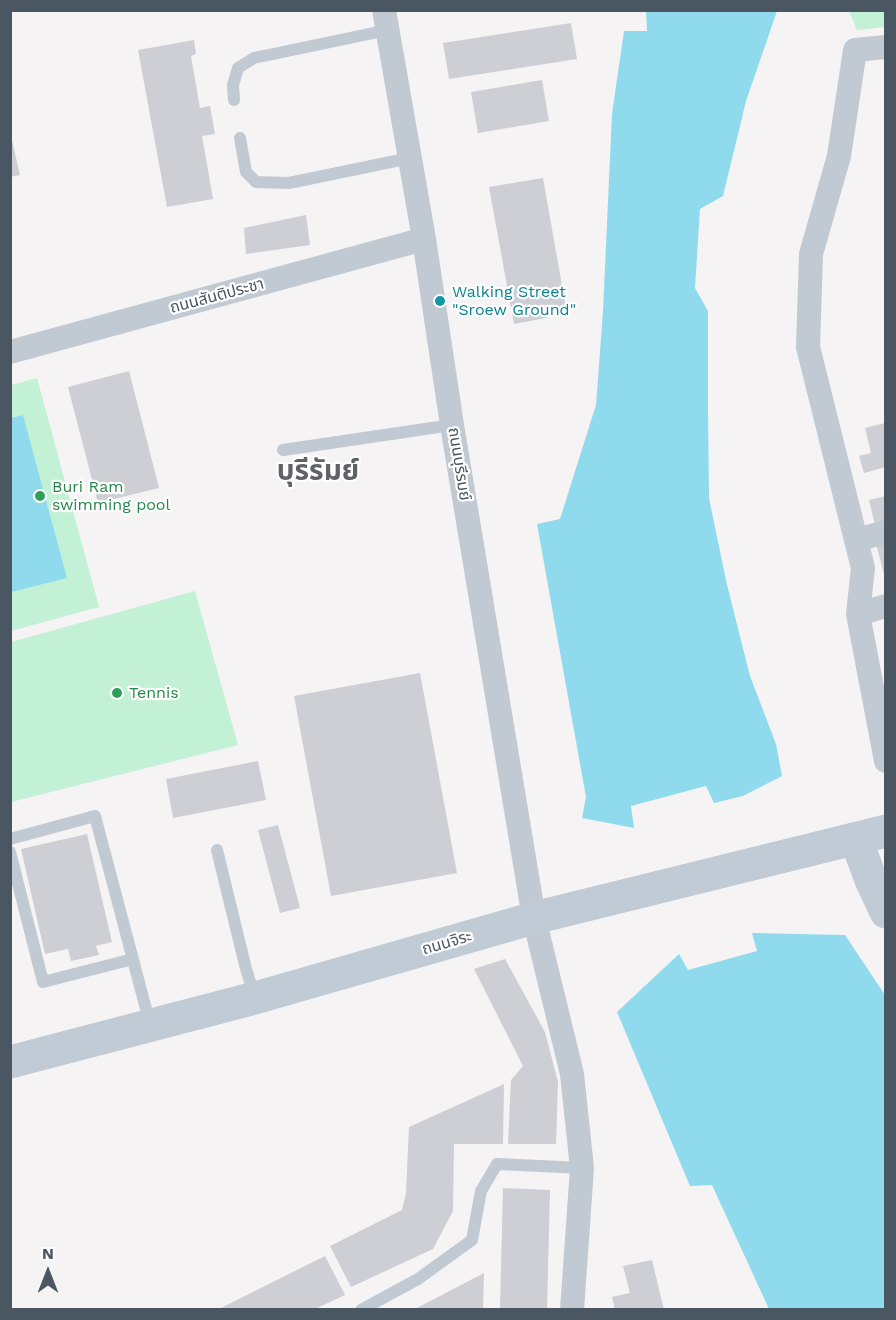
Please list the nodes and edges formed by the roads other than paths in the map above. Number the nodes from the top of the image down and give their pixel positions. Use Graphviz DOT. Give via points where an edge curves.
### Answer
graph roads {
  1 [pos="386,20"];
  2 [pos="885,47"];
  3 [pos="234,100"];
  4 [pos="240,138"];
  5 [pos="410,158"];
  6 [pos="424,239"];
  7 [pos="10,352"];
  8 [pos="452,425"];
  9 [pos="283,450"];
  10 [pos="885,532"];
  11 [pos="856,540"];
  12 [pos="885,606"];
  13 [pos="858,614"];
  14 [pos="885,761"];
  15 [pos="871,835"];
  16 [pos="10,839"];
  17 [pos="217,850"];
  18 [pos="10,852"];
  19 [pos="885,912"];
  20 [pos="534,918"];
  21 [pos="133,959"];
  22 [pos="255,998"];
  23 [pos="151,1025"];
  24 [pos="10,1062"];
  25 [pos="582,1168"];
  26 [pos="361,1310"];
  27 [pos="572,1310"];
  1 -- 3 [label="lane" via="254,58 238,68"];
  1 -- 5 [label="street, ถนนบุรีรมย์"];
  2 -- 11 [label="street" via="855,50 839,156 810,254 808,347"];
  4 -- 5 [label="lane" via="246,172 256,182 289,183"];
  5 -- 6 [label="street, ถนนบุรีรมย์"];
  6 -- 7 [label="street, ถนนสันติประชา"];
  6 -- 8 [label="street, ถนนบุรีรมย์"];
  8 -- 9 [label="lane"];
  8 -- 20 [label="street, ถนนบุรีรมย์"];
  10 -- 11 [label="street"];
  11 -- 13 [label="street" via="863,568"];
  12 -- 13 [label="street"];
  13 -- 14 [label="street"];
  15 -- 19 [label="main road"];
  15 -- 20 [label="main road, ถนนจิระ"];
  16 -- 21 [label="lane" via="95,816"];
  17 -- 22 [label="lane"];
  18 -- 21 [label="lane" via="43,982"];
  20 -- 22 [label="main road, ถนนจิระ"];
  20 -- 25 [label="street, ถนนบุรีรมย์" via="572,1074"];
  21 -- 23 [label="lane"];
  22 -- 23 [label="main road, ถนนจิระ"];
  23 -- 24 [label="main road, ถนนจิระ"];
  25 -- 26 [label="lane" via="497,1164 481,1191 472,1240 418,1279"];
  25 -- 27 [label="street, ถนนบุรีรมย์"];
}
